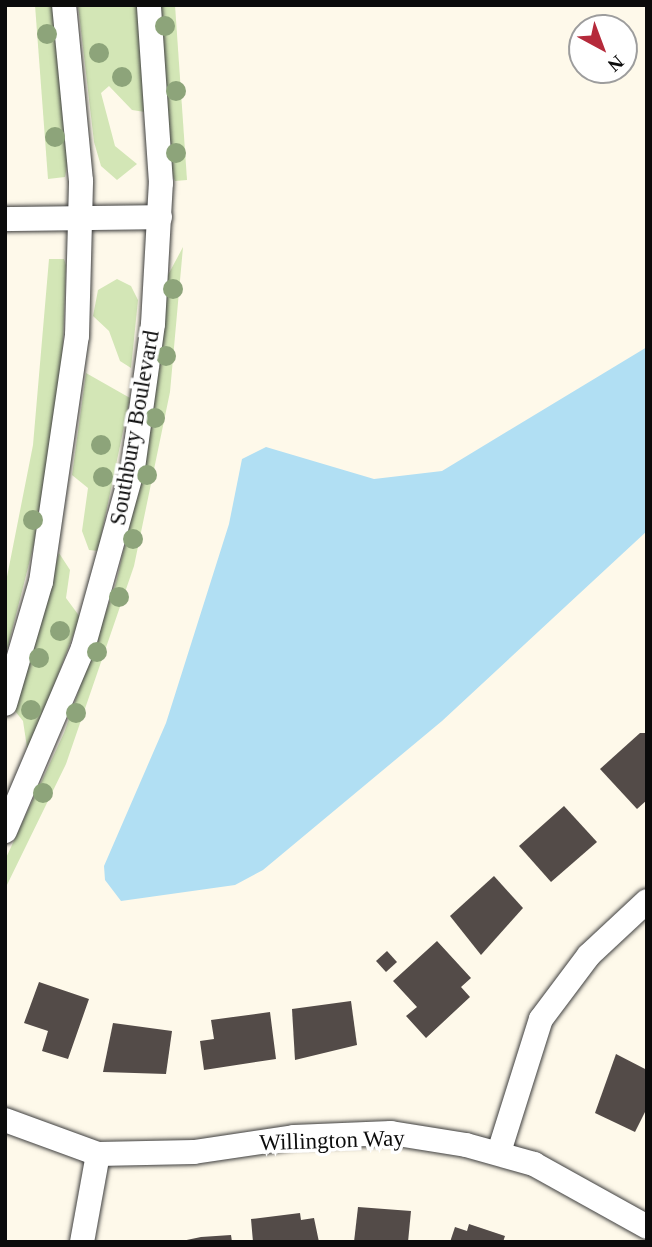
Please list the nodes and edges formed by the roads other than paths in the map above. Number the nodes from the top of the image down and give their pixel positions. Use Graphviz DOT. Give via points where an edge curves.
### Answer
graph roads {
  1 [pos="64,5"];
  2 [pos="149,5"];
  3 [pos="83,217"];
  4 [pos="160,217"];
  5 [pos="5,219"];
  6 [pos="5,704"];
  7 [pos="5,831"];
  8 [pos="647,901"];
  9 [pos="5,1120"];
  10 [pos="499,1152"];
  11 [pos="97,1154"];
  12 [pos="647,1227"];
  13 [pos="82,1242"];
  1 -- 3 [label="street"];
  2 -- 4 [label="street, Southbury Boulevard"];
  3 -- 4 [label="street"];
  3 -- 5 [label="street"];
  3 -- 6 [label="street" via="69,423 41,582"];
  4 -- 7 [label="street, Southbury Boulevard" via="144,397 110,563 83,648"];
  8 -- 10 [label="street" via="589,955 541,1019"];
  9 -- 11 [label="street, Willington Way"];
  10 -- 11 [label="street, Willington Way" via="391,1133 294,1137 194,1152"];
  10 -- 12 [label="street, Willington Way" via="593,1193"];
  11 -- 13 [label="street"];
}
